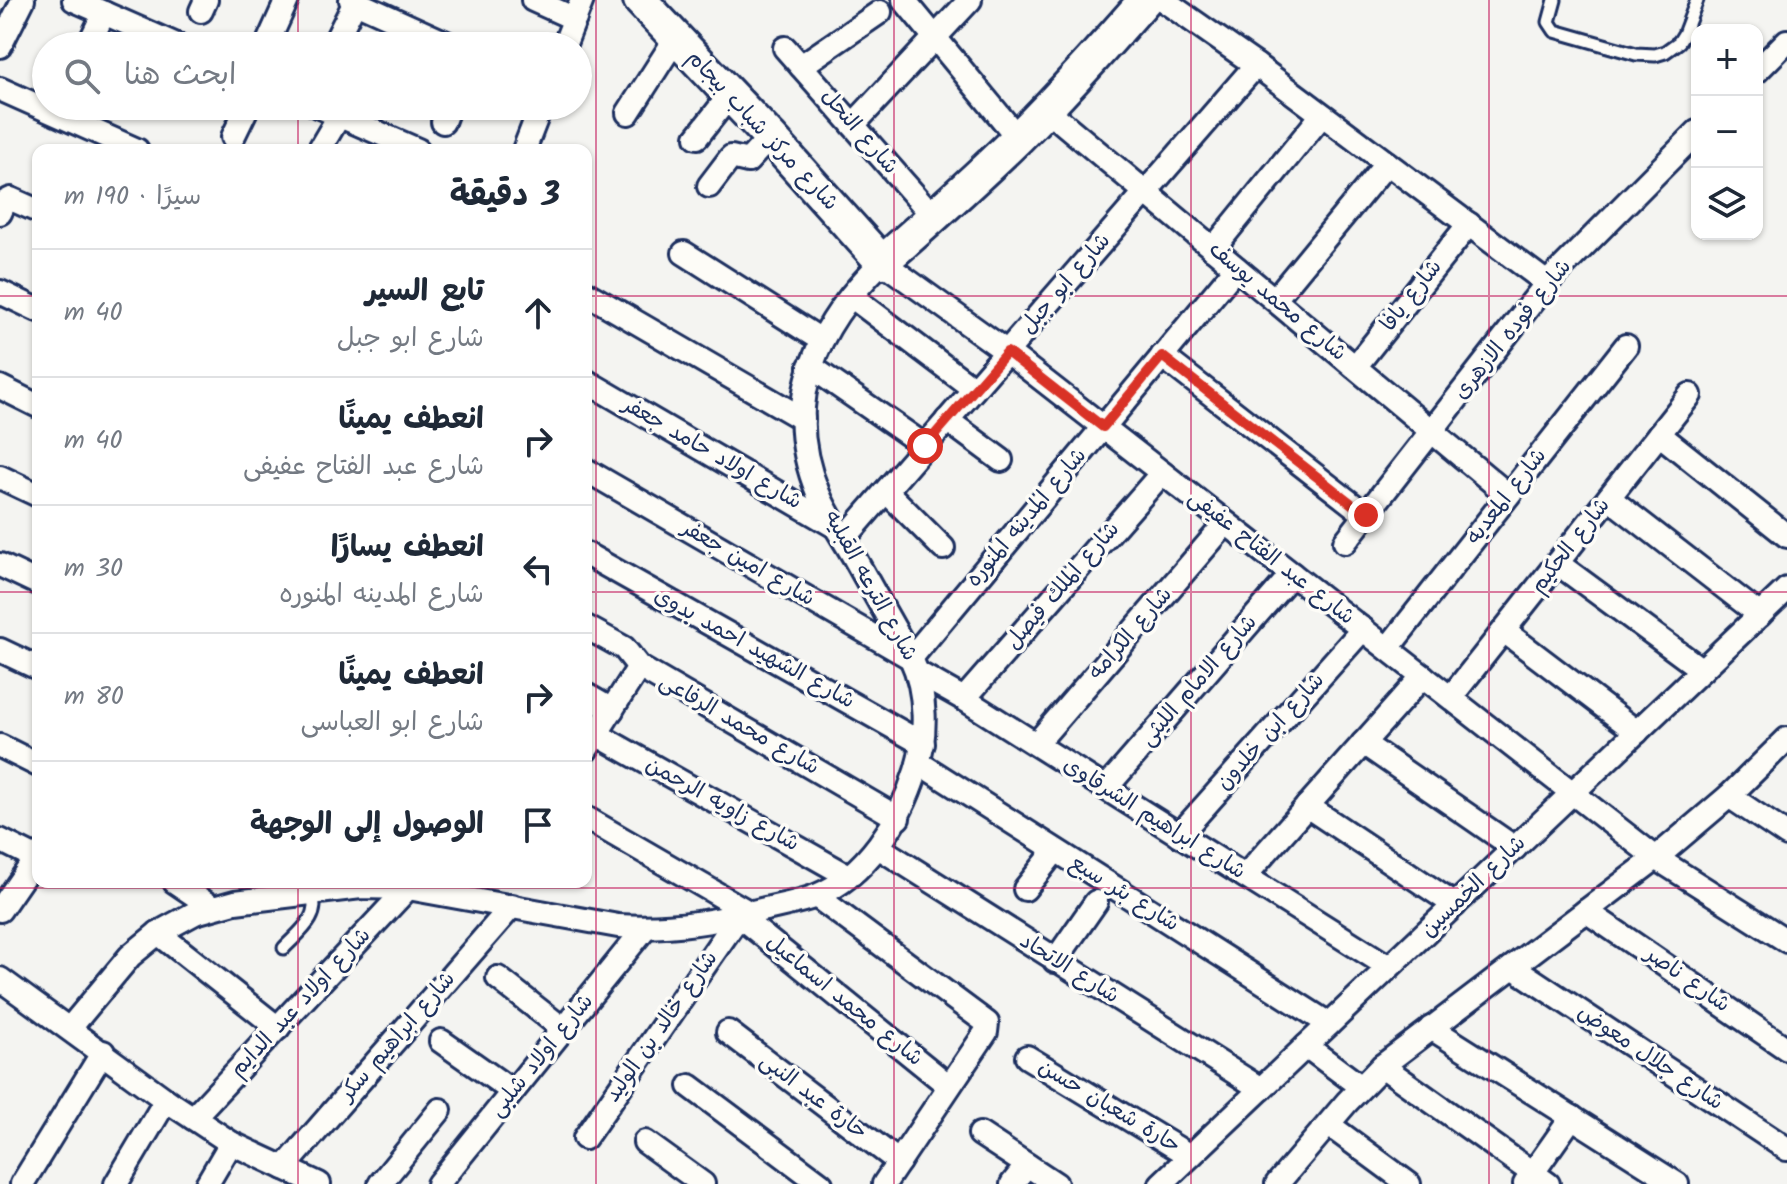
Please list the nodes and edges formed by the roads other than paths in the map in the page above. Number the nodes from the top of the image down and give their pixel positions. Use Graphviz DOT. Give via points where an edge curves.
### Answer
graph roads {
  1 [pos="23,0"];
  2 [pos="76,0"];
  3 [pos="287,0"];
  4 [pos="533,0"];
  5 [pos="640,0"];
  6 [pos="904,0"];
  7 [pos="970,0"];
  8 [pos="1145,0"];
  9 [pos="1163,0"];
  10 [pos="1555,0"];
  11 [pos="1697,0"];
  12 [pos="353,1"];
  13 [pos="579,9"];
  14 [pos="880,12"];
  15 [pos="104,13"];
  16 [pos="6,18"];
  17 [pos="95,32"];
  18 [pos="147,32"];
  19 [pos="273,32"];
  20 [pos="339,32"];
  21 [pos="402,32"];
  22 [pos="570,32"];
  23 [pos="935,37"];
  24 [pos="676,38"];
  25 [pos="1787,41"];
  26 [pos="0,46"];
  27 [pos="785,48"];
  28 [pos="1256,65"];
  29 [pos="1763,65"];
  30 [pos="801,66"];
  31 [pos="0,89"];
  32 [pos="730,95"];
  33 [pos="32,103"];
  34 [pos="1046,109"];
  35 [pos="628,113"];
  36 [pos="1322,115"];
  37 [pos="70,120"];
  38 [pos="241,120"];
  39 [pos="337,120"];
  40 [pos="348,120"];
  41 [pos="536,120"];
  42 [pos="853,125"];
  43 [pos="233,137"];
  44 [pos="697,137"];
  45 [pos="770,137"];
  46 [pos="1018,138"];
  47 [pos="1691,138"];
  48 [pos="124,144"];
  49 [pos="323,144"];
  50 [pos="404,144"];
  51 [pos="526,144"];
  52 [pos="1387,163"];
  53 [pos="709,186"];
  54 [pos="1145,193"];
  55 [pos="8,206"];
  56 [pos="32,210"];
  57 [pos="934,217"];
  58 [pos="1469,224"];
  59 [pos="1213,249"];
  60 [pos="684,253"];
  61 [pos="882,262"];
  62 [pos="1236,268"];
  63 [pos="1547,283"];
  64 [pos="0,292"];
  65 [pos="592,296"];
  66 [pos="851,296"];
  67 [pos="1275,299"];
  68 [pos="32,307"];
  69 [pos="821,340"];
  70 [pos="1626,346"];
  71 [pos="1007,352"];
  72 [pos="1162,356"];
  73 [pos="810,366"];
  74 [pos="1355,367"];
  75 [pos="592,385"];
  76 [pos="0,387"];
  77 [pos="974,389"];
  78 [pos="1690,395"];
  79 [pos="32,403"];
  80 [pos="803,419"];
  81 [pos="947,420"];
  82 [pos="1103,427"];
  83 [pos="1431,431"];
  84 [pos="1659,434"];
  85 [pos="925,446"];
  86 [pos="1001,460"];
  87 [pos="1162,473"];
  88 [pos="592,474"];
  89 [pos="0,477"];
  90 [pos="886,491"];
  91 [pos="32,492"];
  92 [pos="1508,495"];
  93 [pos="1609,498"];
  94 [pos="1366,515"];
  95 [pos="1226,523"];
  96 [pos="840,533"];
  97 [pos="1787,536"];
  98 [pos="1345,542"];
  99 [pos="943,548"];
  100 [pos="592,558"];
  101 [pos="1557,563"];
  102 [pos="0,565"];
  103 [pos="1292,574"];
  104 [pos="32,580"];
  105 [pos="1787,589"];
  106 [pos="1760,615"];
  107 [pos="1363,629"];
  108 [pos="592,630"];
  109 [pos="1504,631"];
  110 [pos="1388,648"];
  111 [pos="0,650"];
  112 [pos="32,665"];
  113 [pos="914,666"];
  114 [pos="639,667"];
  115 [pos="1702,670"];
  116 [pos="1423,676"];
  117 [pos="1451,697"];
  118 [pos="592,698"];
  119 [pos="964,699"];
  120 [pos="612,710"];
  121 [pos="1637,732"];
  122 [pos="1787,739"];
  123 [pos="592,740"];
  124 [pos="592,743"];
  125 [pos="1363,743"];
  126 [pos="1036,744"];
  127 [pos="0,746"];
  128 [pos="921,754"];
  129 [pos="32,762"];
  130 [pos="1106,788"];
  131 [pos="1573,792"];
  132 [pos="1729,796"];
  133 [pos="1307,806"];
  134 [pos="898,818"];
  135 [pos="592,822"];
  136 [pos="1179,835"];
  137 [pos="1787,835"];
  138 [pos="0,840"];
  139 [pos="878,847"];
  140 [pos="1515,848"];
  141 [pos="1055,851"];
  142 [pos="32,854"];
  143 [pos="1656,858"];
  144 [pos="32,863"];
  145 [pos="848,876"];
  146 [pos="1245,876"];
  147 [pos="184,888"];
  148 [pos="340,888"];
  149 [pos="408,888"];
  150 [pos="448,888"];
  151 [pos="502,888"];
  152 [pos="1025,889"];
  153 [pos="312,893"];
  154 [pos="816,896"];
  155 [pos="1096,902"];
  156 [pos="501,904"];
  157 [pos="1455,905"];
  158 [pos="212,907"];
  159 [pos="0,910"];
  160 [pos="1586,911"];
  161 [pos="744,914"];
  162 [pos="645,928"];
  163 [pos="158,933"];
  164 [pos="1787,941"];
  165 [pos="284,948"];
  166 [pos="1055,961"];
  167 [pos="1389,967"];
  168 [pos="1513,967"];
  169 [pos="498,978"];
  170 [pos="3,988"];
  171 [pos="1329,1024"];
  172 [pos="70,1028"];
  173 [pos="278,1028"];
  174 [pos="1431,1028"];
  175 [pos="563,1029"];
  176 [pos="728,1032"];
  177 [pos="441,1041"];
  178 [pos="1306,1046"];
  179 [pos="1787,1049"];
  180 [pos="103,1052"];
  181 [pos="1027,1057"];
  182 [pos="1382,1066"];
  183 [pos="690,1086"];
  184 [pos="949,1086"];
  185 [pos="1361,1087"];
  186 [pos="1261,1089"];
  187 [pos="512,1091"];
  188 [pos="166,1100"];
  189 [pos="440,1110"];
  190 [pos="1572,1117"];
  191 [pos="193,1118"];
  192 [pos="1329,1125"];
  193 [pos="980,1134"];
  194 [pos="585,1138"];
  195 [pos="645,1142"];
  196 [pos="231,1143"];
  197 [pos="1787,1149"];
  198 [pos="1190,1156"];
  199 [pos="899,1162"];
  200 [pos="1027,1165"];
  201 [pos="284,1168"];
  202 [pos="1535,1181"];
  203 [pos="22,1184"];
  204 [pos="116,1184"];
  205 [pos="207,1184"];
  206 [pos="319,1184"];
  207 [pos="380,1184"];
  208 [pos="438,1184"];
  209 [pos="703,1184"];
  210 [pos="821,1184"];
  211 [pos="884,1184"];
  212 [pos="1012,1184"];
  213 [pos="1056,1184"];
  214 [pos="1161,1184"];
  215 [pos="1277,1184"];
  216 [pos="1409,1184"];
  217 [pos="1677,1184"];
  1 -- 16 [label="street"];
  2 -- 15 [label="street"];
  3 -- 19 [label="street"];
  4 -- 13 [label="street"];
  5 -- 24 [label="main road, شارع مركز شباب بيجام"];
  6 -- 23 [label="street"];
  7 -- 23 [label="street"];
  8 -- 34 [label="main road, شارع الترعه القبليه"];
  9 -- 28 [label="street"];
  10 -- 11 [label="lane" via="1549,22 1555,31 1645,56 1679,42"];
  12 -- 20 [label="street"];
  12 -- 21 [label="street"];
  13 -- 22 [label="street"];
  14 -- 30 [label="street"];
  15 -- 17 [label="street"];
  15 -- 18 [label="street"];
  16 -- 26 [label="street"];
  23 -- 42 [label="street"];
  23 -- 46 [label="street"];
  24 -- 32 [label="main road, شارع مركز شباب بيجام"];
  24 -- 35 [label="street"];
  25 -- 29 [label="street"];
  27 -- 30 [label="street, شارع النحل"];
  28 -- 36 [label="street"];
  28 -- 54 [label="street, شارع ابو جبل"];
  30 -- 42 [label="street, شارع النحل"];
  31 -- 33 [label="street"];
  32 -- 44 [label="street"];
  32 -- 45 [label="main road, شارع مركز شباب بيجام"];
  34 -- 46 [label="main road, شارع الترعه القبليه"];
  34 -- 54 [label="street, شارع محمد يوسف"];
  36 -- 52 [label="street"];
  36 -- 59 [label="street"];
  37 -- 48 [label="street"];
  38 -- 43 [label="street"];
  39 -- 49 [label="street"];
  40 -- 50 [label="street"];
  41 -- 51 [label="street"];
  42 -- 57 [label="street, شارع النحل"];
  45 -- 53 [label="street" via="748,161 729,159"];
  45 -- 61 [label="main road, شارع مركز شباب بيجام"];
  46 -- 57 [label="main road, شارع الترعه القبليه"];
  47 -- 63 [label="street, شارع فوده الازهرى"];
  52 -- 58 [label="street"];
  52 -- 67 [label="street"];
  54 -- 59 [label="street, شارع محمد يوسف"];
  54 -- 71 [label="street, شارع ابو جبل"];
  55 -- 56 [label="street"];
  57 -- 61 [label="main road, شارع الترعه القبليه"];
  58 -- 63 [label="street"];
  58 -- 74 [label="street, شارع يافا"];
  59 -- 62 [label="street, شارع محمد يوسف"];
  60 -- 69 [label="street"];
  61 -- 66 [label="street, شارع الترعه القبليه"];
  61 -- 71 [label="street, شارع عبد الفتاح عفيفى"];
  62 -- 67 [label="street, شارع محمد يوسف"];
  62 -- 72 [label="street, شارع المدينه المنوره"];
  63 -- 83 [label="street, شارع فوده الازهرى"];
  64 -- 68 [label="street"];
  65 -- 80 [label="street"];
  66 -- 69 [label="street, شارع الترعه القبليه"];
  66 -- 77 [label="street"];
  67 -- 74 [label="street, شارع محمد يوسف"];
  69 -- 73 [label="street, شارع الترعه القبليه"];
  70 -- 92 [label="street, شارع المعديه"];
  71 -- 77 [label="street, شارع ابو جبل"];
  71 -- 82 [label="street, شارع عبد الفتاح عفيفى"];
  72 -- 82 [label="street, شارع المدينه المنوره"];
  72 -- 94 [label="street"];
  73 -- 80 [label="street, شارع الترعه القبليه"];
  73 -- 85 [label="street"];
  74 -- 83 [label="street, شارع محمد يوسف"];
  75 -- 96 [label="street, شارع اولاد حامد جعفر"];
  76 -- 79 [label="street"];
  77 -- 81 [label="street, شارع ابو جبل"];
  78 -- 84 [label="street, شارع الحكيم"];
  80 -- 96 [label="street, شارع الترعه القبليه" via="818,494"];
  81 -- 85 [label="street, شارع ابو جبل"];
  81 -- 86 [label="street"];
  82 -- 87 [label="street, شارع عبد الفتاح عفيفى"];
  82 -- 113 [label="street, شارع المدينه المنوره"];
  83 -- 92 [label="street, شارع محمد يوسف"];
  83 -- 94 [label="street, شارع فوده الازهرى"];
  84 -- 93 [label="street, شارع الحكيم"];
  84 -- 97 [label="street"];
  85 -- 90 [label="street, شارع ابو جبل"];
  87 -- 95 [label="street, شارع عبد الفتاح عفيفى"];
  87 -- 119 [label="street, شارع الملك فيصل"];
  88 -- 113 [label="street, شارع امين جعفر"];
  89 -- 91 [label="street"];
  90 -- 96 [label="street, شارع ابو جبل"];
  90 -- 99 [label="street"];
  92 -- 110 [label="street, شارع المعديه"];
  93 -- 101 [label="street, شارع الحكيم"];
  93 -- 106 [label="street"];
  94 -- 98 [label="street, شارع فوده الازهرى"];
  95 -- 103 [label="street, شارع عبد الفتاح عفيفى"];
  95 -- 126 [label="street, شارع الكرامه"];
  96 -- 113 [label="street, شارع الترعه القبليه"];
  100 -- 128 [label="street, شارع الشهيد احمد بدوى"];
  101 -- 109 [label="street, شارع الحكيم"];
  101 -- 115 [label="street"];
  102 -- 104 [label="street"];
  103 -- 107 [label="street, شارع عبد الفتاح عفيفى"];
  103 -- 130 [label="street, شارع الامام الليثى"];
  105 -- 106 [label="street, شارع الخمسين"];
  106 -- 115 [label="street, شارع الخمسين"];
  107 -- 110 [label="street, شارع عبد الفتاح عفيفى"];
  107 -- 136 [label="street, شارع ابن خلدون"];
  108 -- 114 [label="street, شارع محمد الرفاعى" via="624,648"];
  109 -- 117 [label="street, شارع الحكيم"];
  109 -- 121 [label="street"];
  110 -- 116 [label="street, شارع عبد الفتاح عفيفى"];
  111 -- 112 [label="street"];
  113 -- 119 [label="street, شارع ابراهيم الشرقاوى"];
  113 -- 128 [label="street, شارع الترعه القبليه" via="922,690"];
  114 -- 120 [label="street"];
  114 -- 134 [label="street, شارع محمد الرفاعى"];
  115 -- 121 [label="street, شارع الخمسين"];
  116 -- 117 [label="street, شارع عبد الفتاح عفيفى"];
  116 -- 125 [label="street"];
  117 -- 131 [label="street, شارع عبد الفتاح عفيفى"];
  118 -- 120 [label="street"];
  119 -- 126 [label="street, شارع ابراهيم الشرقاوى"];
  120 -- 123 [label="street"];
  121 -- 131 [label="street, شارع الخمسين"];
  122 -- 132 [label="street"];
  124 -- 145 [label="street, شارع زاويه الرحمن"];
  125 -- 133 [label="street"];
  125 -- 140 [label="street"];
  126 -- 130 [label="street, شارع ابراهيم الشرقاوى"];
  127 -- 129 [label="street"];
  128 -- 134 [label="street, شارع الترعه القبليه"];
  128 -- 141 [label="street, شارع بئر سبع"];
  130 -- 136 [label="street, شارع ابراهيم الشرقاوى"];
  131 -- 140 [label="street, شارع الخمسين"];
  131 -- 143 [label="street, شارع عبد الفتاح عفيفى"];
  132 -- 137 [label="street"];
  132 -- 143 [label="street"];
  133 -- 146 [label="street"];
  133 -- 157 [label="street"];
  134 -- 139 [label="street, شارع الترعه القبليه"];
  135 -- 161 [label="street, شارع محمد اسماعيل"];
  136 -- 146 [label="street, شارع ابراهيم الشرقاوى"];
  138 -- 142 [label="street"];
  139 -- 145 [label="street, شارع الترعه القبليه"];
  139 -- 166 [label="street, شارع الاتحاد"];
  140 -- 157 [label="street, شارع الخمسين"];
  141 -- 152 [label="street"];
  141 -- 171 [label="street, شارع بئر سبع"];
  143 -- 160 [label="street"];
  143 -- 164 [label="street, شارع عبد الفتاح عفيفى"];
  144 -- 159 [label="street"];
  145 -- 154 [label="street, شارع الترعه القبليه"];
  146 -- 167 [label="street, شارع ابراهيم الشرقاوى"];
  147 -- 158 [label="street"];
  148 -- 153 [label="street, شارع الترعه القبليه"];
  149 -- 150 [label="street, شارع الترعه القبليه"];
  149 -- 173 [label="street, شارع اولاد عبد الدايم"];
  150 -- 156 [label="street, شارع الترعه القبليه"];
  151 -- 156 [label="street, شارع ابراهيم سكر"];
  153 -- 158 [label="street, شارع الترعه القبليه"];
  153 -- 165 [label="lane" via="311,920"];
  154 -- 161 [label="street, شارع الترعه القبليه"];
  154 -- 184 [label="street" via="987,1023"];
  155 -- 166 [label="street"];
  156 -- 162 [label="street, شارع الترعه القبليه"];
  156 -- 201 [label="street, شارع ابراهيم سكر"];
  157 -- 167 [label="street, شارع الخمسين"];
  158 -- 163 [label="street, شارع الترعه القبليه"];
  160 -- 168 [label="street"];
  160 -- 179 [label="street, شارع ناصر"];
  161 -- 162 [label="street, شارع الترعه القبليه"];
  161 -- 184 [label="street, شارع محمد اسماعيل"];
  161 -- 194 [label="street, شارع خالد بن الوليد"];
  162 -- 175 [label="street, شارع اولاد شلبى"];
  163 -- 172 [label="street, شارع الترعه القبليه" via="130,956"];
  163 -- 173 [label="street"];
  166 -- 186 [label="street, شارع الاتحاد"];
  167 -- 171 [label="street, شارع الخمسين"];
  168 -- 174 [label="street"];
  168 -- 197 [label="street, شارع جلال معوض"];
  169 -- 175 [label="street"];
  170 -- 172 [label="street"];
  171 -- 178 [label="street, شارع الخمسين"];
  172 -- 180 [label="street"];
  173 -- 191 [label="street, شارع اولاد عبد الدايم"];
  174 -- 182 [label="street"];
  174 -- 190 [label="street"];
  175 -- 187 [label="street, شارع اولاد شلبى"];
  176 -- 199 [label="street, حارة عبد النبى"];
  177 -- 187 [label="street"];
  178 -- 185 [label="street"];
  178 -- 186 [label="street, شارع الخمسين"];
  180 -- 188 [label="street"];
  180 -- 203 [label="street"];
  181 -- 198 [label="street, حارة شعبان حسن"];
  182 -- 185 [label="street"];
  182 -- 202 [label="street"];
  183 -- 210 [label="street"];
  184 -- 199 [label="street"];
  185 -- 192 [label="street"];
  186 -- 198 [label="street, شارع الخمسين"];
  187 -- 208 [label="street, شارع اولاد شلبى"];
  188 -- 191 [label="street"];
  188 -- 204 [label="street"];
  189 -- 207 [label="street"];
  190 -- 202 [label="street"];
  190 -- 217 [label="street"];
  191 -- 196 [label="street"];
  192 -- 215 [label="street"];
  192 -- 216 [label="street"];
  193 -- 200 [label="street"];
  195 -- 209 [label="street"];
  196 -- 201 [label="street"];
  196 -- 205 [label="street"];
  198 -- 214 [label="street, شارع الخمسين"];
  199 -- 211 [label="street"];
  200 -- 212 [label="street"];
  200 -- 213 [label="street"];
  201 -- 206 [label="street"];
}
